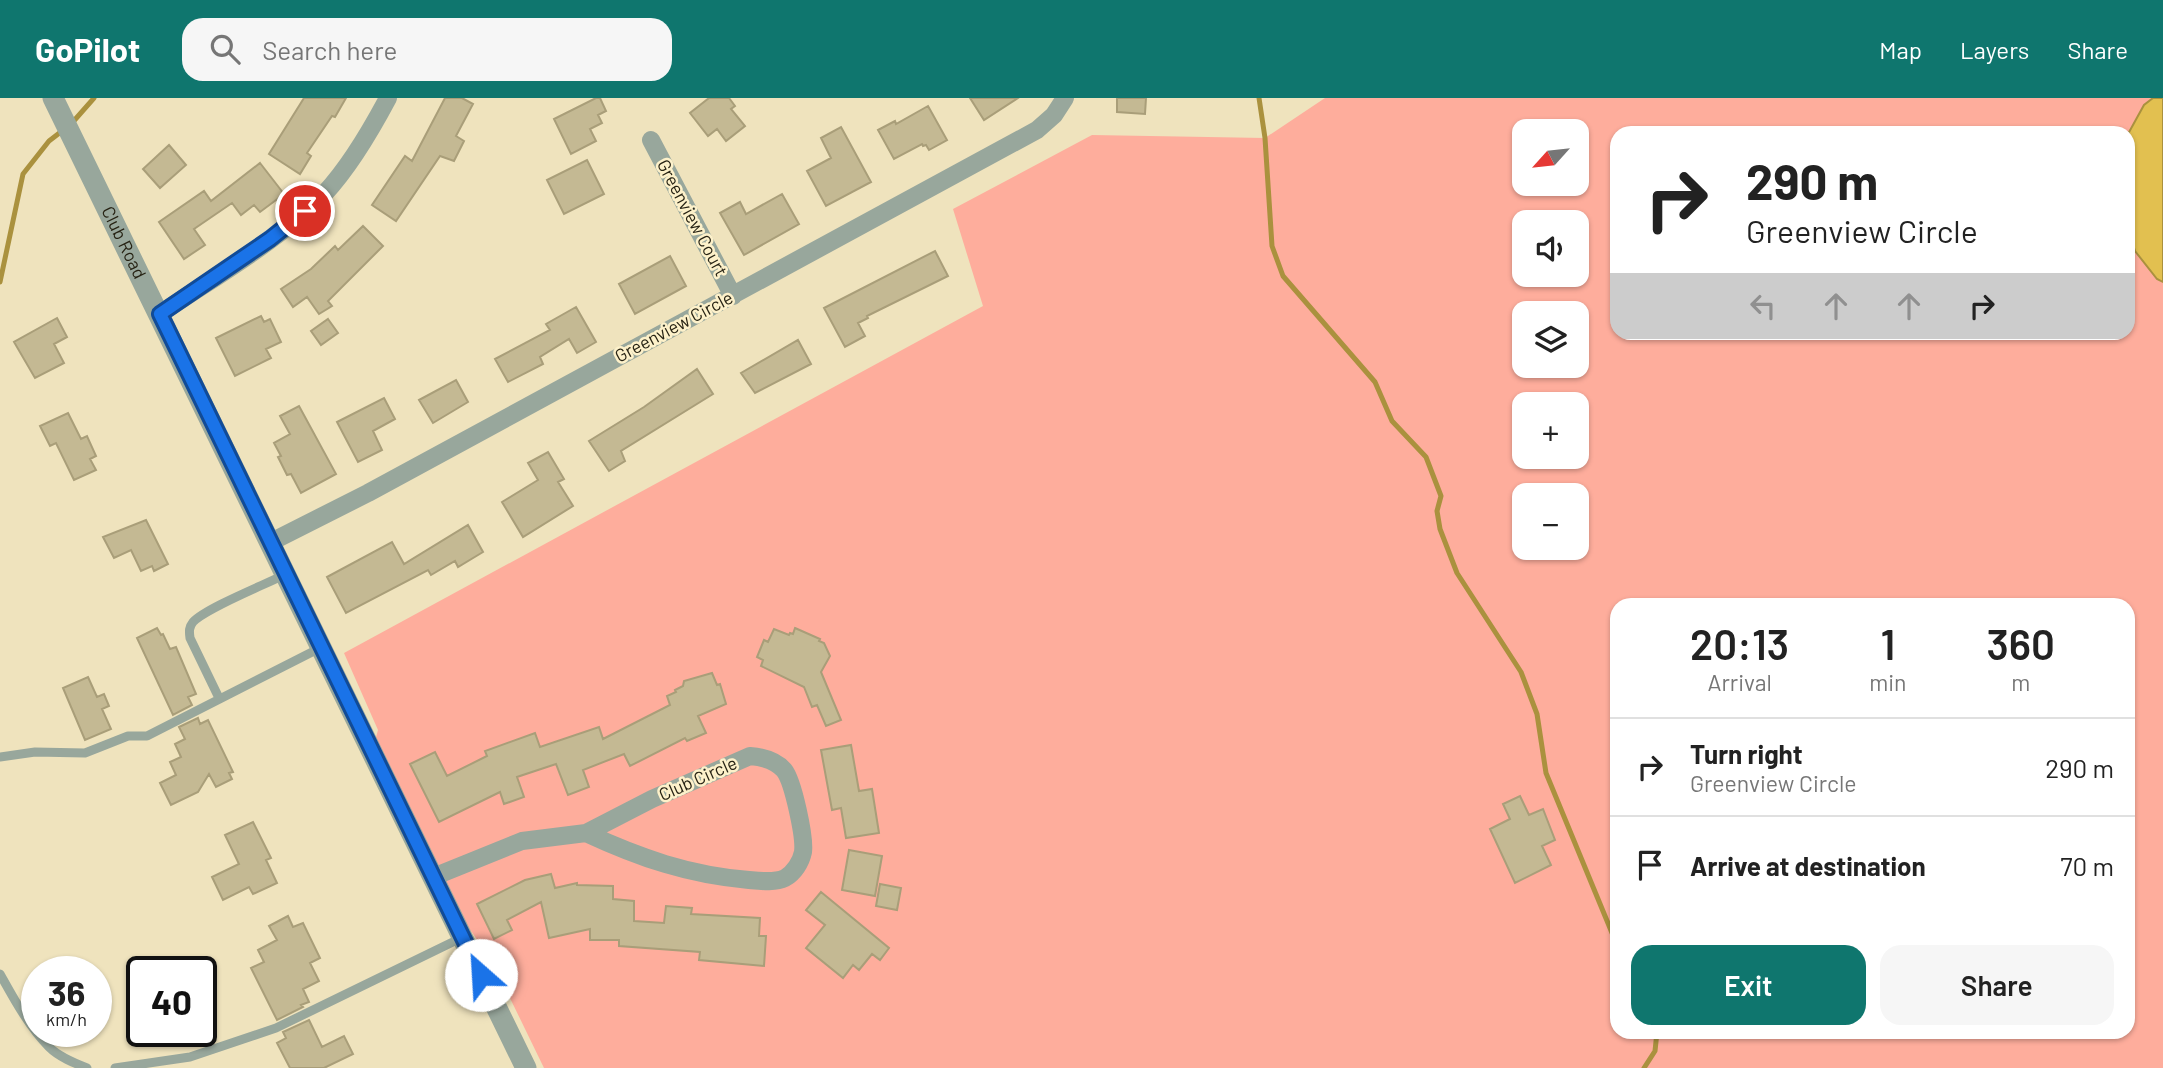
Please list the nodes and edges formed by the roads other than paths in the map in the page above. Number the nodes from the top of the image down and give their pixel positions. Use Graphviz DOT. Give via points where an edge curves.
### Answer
graph roads {
  1 [pos="53,98"];
  2 [pos="388,98"];
  3 [pos="1066,98"];
  4 [pos="651,140"];
  5 [pos="733,296"];
  6 [pos="160,314"];
  7 [pos="271,542"];
  8 [pos="286,574"];
  9 [pos="322,647"];
  10 [pos="219,698"];
  11 [pos="0,757"];
  12 [pos="586,833"];
  13 [pos="433,877"];
  14 [pos="463,937"];
  15 [pos="0,974"];
  16 [pos="87,1068"];
  17 [pos="115,1068"];
  18 [pos="526,1068"];
  1 -- 6 [label="street, Club Road"];
  2 -- 6 [label="street" via="326,191 270,239"];
  3 -- 5 [label="street, Greenview Circle" via="1037,130"];
  4 -- 5 [label="street, Greenview Court"];
  5 -- 7 [label="street, Greenview Circle"];
  6 -- 7 [label="street, Club Road"];
  7 -- 8 [label="street, Club Road"];
  8 -- 9 [label="street, Club Road"];
  8 -- 10 [label="lane" via="205,614 189,629"];
  9 -- 10 [label="lane"];
  9 -- 13 [label="street, Club Road"];
  10 -- 11 [label="lane" via="147,736 128,736 85,753"];
  12 -- 12 [label="street, Club Circle" via="687,871 760,881 787,877 803,850 789,779 775,762 750,756"];
  12 -- 13 [label="street, Club Circle" via="523,841"];
  13 -- 14 [label="street, Club Road"];
  14 -- 17 [label="lane" via="276,1028 190,1057"];
  14 -- 18 [label="street, Club Road"];
  15 -- 16 [label="lane" via="49,1048"];
}
